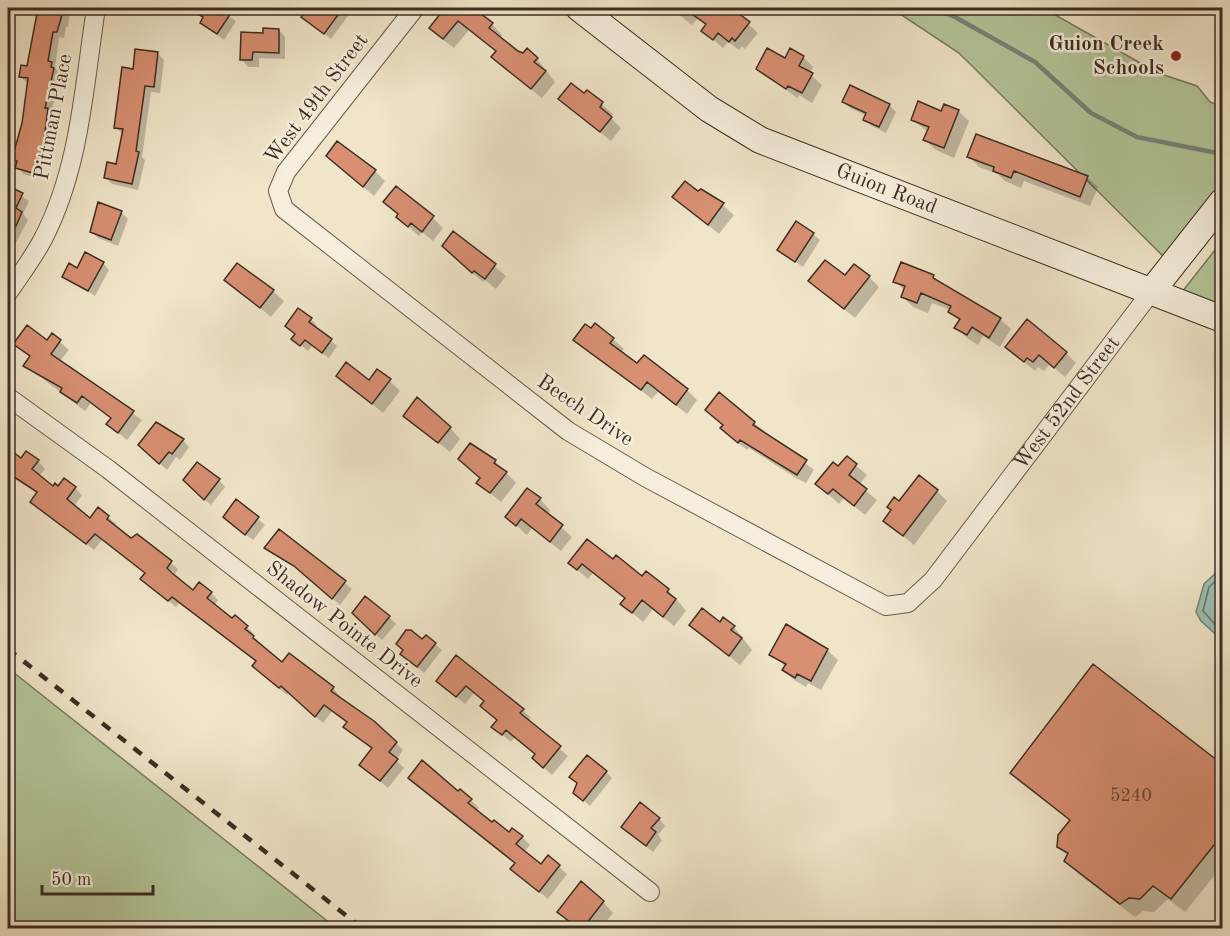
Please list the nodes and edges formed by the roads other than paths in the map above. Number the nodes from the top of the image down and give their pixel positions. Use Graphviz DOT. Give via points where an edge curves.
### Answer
graph roads {
  1 [pos="96,8"];
  2 [pos="415,8"];
  3 [pos="579,8"];
  4 [pos="278,191"];
  5 [pos="1222,202"];
  6 [pos="8,292"];
  7 [pos="1151,292"];
  8 [pos="1222,319"];
  9 [pos="8,397"];
  10 [pos="908,603"];
  11 [pos="650,892"];
  1 -- 6 [label="street, Pittman Place" via="78,131 64,190 42,240"];
  2 -- 4 [label="street, West 49th Street" via="286,172"];
  3 -- 7 [label="street, Guion Road" via="709,109 760,140"];
  4 -- 10 [label="street, Beech Drive" via="284,209 568,431 645,477 886,606"];
  5 -- 7 [label="street, West 52nd Street"];
  7 -- 8 [label="street, Guion Road"];
  7 -- 10 [label="street, West 52nd Street" via="933,580"];
  9 -- 11 [label="street, Shadow Pointe Drive" via="108,469"];
}
